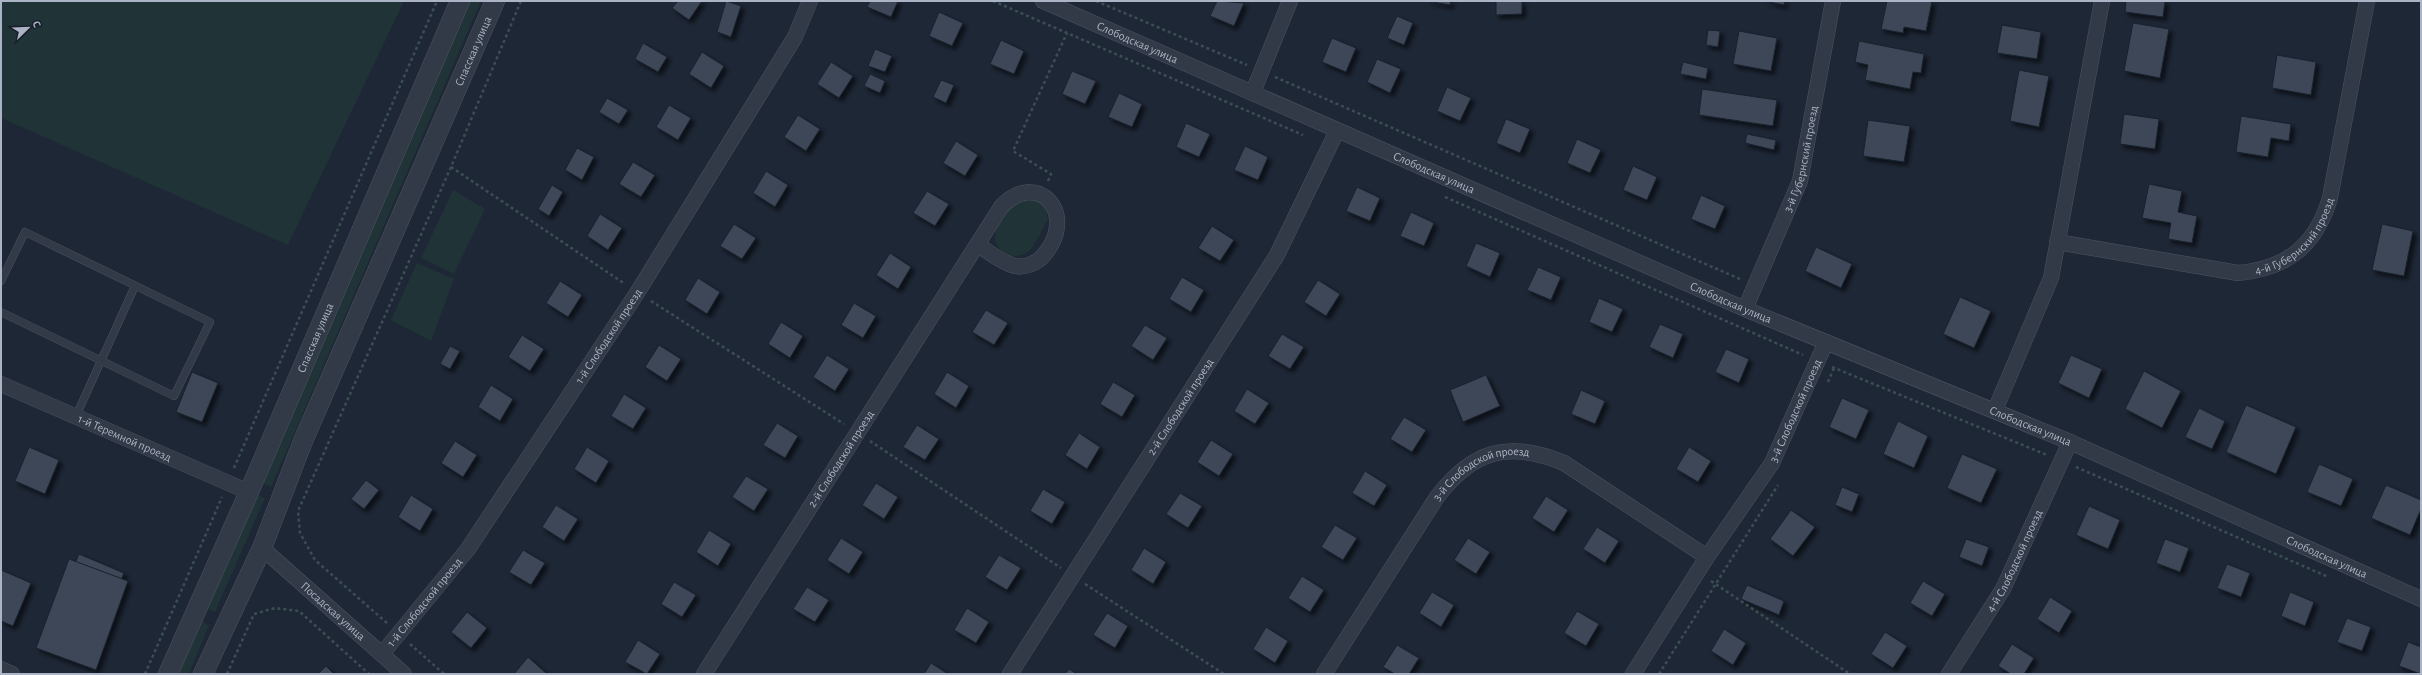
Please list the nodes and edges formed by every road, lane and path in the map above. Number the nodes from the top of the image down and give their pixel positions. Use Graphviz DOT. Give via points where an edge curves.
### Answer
graph roads {
  1 [pos="437,1"];
  2 [pos="460,1"];
  3 [pos="494,1"];
  4 [pos="521,1"];
  5 [pos="810,1"];
  6 [pos="1043,1"];
  7 [pos="1096,1"];
  8 [pos="1290,1"];
  9 [pos="1833,1"];
  10 [pos="2102,1"];
  11 [pos="2367,1"];
  12 [pos="1067,33"];
  13 [pos="1262,71"];
  14 [pos="1253,92"];
  15 [pos="1337,131"];
  16 [pos="451,167"];
  17 [pos="1044,196"];
  18 [pos="2057,242"];
  19 [pos="978,244"];
  20 [pos="1,281"];
  21 [pos="135,286"];
  22 [pos="1755,286"];
  23 [pos="637,293"];
  24 [pos="1745,309"];
  25 [pos="1,312"];
  26 [pos="1826,342"];
  27 [pos="101,360"];
  28 [pos="1,384"];
  29 [pos="1995,410"];
  30 [pos="76,416"];
  31 [pos="856,432"];
  32 [pos="2070,442"];
  33 [pos="228,483"];
  34 [pos="249,492"];
  35 [pos="262,548"];
  36 [pos="1707,557"];
  37 [pos="1697,572"];
  38 [pos="1073,576"];
  39 [pos="2421,599"];
  40 [pos="398,634"];
  41 [pos="382,654"];
  42 [pos="1,669"];
  43 [pos="12,674"];
  44 [pos="145,674"];
  45 [pos="168,674"];
  46 [pos="203,674"];
  47 [pos="227,674"];
  48 [pos="369,674"];
  49 [pos="404,674"];
  50 [pos="444,674"];
  51 [pos="704,674"];
  52 [pos="1010,674"];
  53 [pos="1224,674"];
  54 [pos="1324,674"];
  55 [pos="1633,674"];
  56 [pos="1850,674"];
  57 [pos="1950,674"];
  1 -- 33 [label="path"];
  2 -- 34 [label="street, Спасская улица"];
  3 -- 35 [label="street, Спасская улица" via="306,433"];
  4 -- 16 [label="path"];
  5 -- 23 [label="street, 1-й Слободской проезд" via="795,37"];
  6 -- 14 [label="street, Слободская улица"];
  7 -- 13 [label="path"];
  8 -- 13 [label="street"];
  9 -- 22 [label="street, 3-й Губернский проезд" via="1800,180"];
  10 -- 18 [label="street"];
  11 -- 18 [label="street, 4-й Губернский проезд" via="2325,216 2305,246 2290,258 2256,272 2238,273"];
  12 -- 17 [label="path" via="1013,151 1050,174"];
  13 -- 14 [label="street"];
  13 -- 22 [label="path"];
  14 -- 15 [label="street, Слободская улица"];
  15 -- 24 [label="street, Слободская улица"];
  15 -- 38 [label="street, 2-й Слободской проезд" via="1277,255"];
  16 -- 23 [label="path"];
  16 -- 40 [label="path" via="298,510 300,533 315,560"];
  17 -- 19 [label="street, 2-й Слободской проезд" via="1032,192 1010,198"];
  17 -- 19 [label="street" via="1053,204 1058,215 1059,227 1055,238 1040,260 1029,265 1017,266 1005,262"];
  18 -- 29 [label="street" via="2051,278"];
  19 -- 31 [label="street, 2-й Слободской проезд"];
  20 -- 21 [label="lane" via="25,232"];
  21 -- 27 [label="lane"];
  21 -- 27 [label="lane" via="210,322 174,396"];
  22 -- 24 [label="street, 3-й Губернский проезд"];
  23 -- 31 [label="path"];
  23 -- 40 [label="street, 1-й Слободской проезд" via="468,549"];
  24 -- 26 [label="street, Слободская улица"];
  25 -- 27 [label="lane"];
  26 -- 29 [label="street, Слободская улица"];
  26 -- 36 [label="street, 3-й Слободской проезд" via="1772,463"];
  27 -- 30 [label="lane"];
  28 -- 30 [label="street, 1-й Теремной проезд"];
  29 -- 32 [label="street, Слободская улица"];
  30 -- 33 [label="street, 1-й Теремной проезд"];
  31 -- 38 [label="path"];
  31 -- 51 [label="street, 2-й Слободской проезд"];
  32 -- 39 [label="street, Слободская улица"];
  32 -- 57 [label="street, 4-й Слободской проезд" via="2003,589"];
  33 -- 34 [label="street, 1-й Теремной проезд"];
  33 -- 44 [label="path"];
  34 -- 45 [label="street, Спасская улица"];
  35 -- 41 [label="street, Посадская улица"];
  35 -- 46 [label="street, Спасская улица"];
  36 -- 37 [label="street, 3-й Слободской проезд"];
  36 -- 54 [label="street, 3-й Слободской проезд" via="1564,463 1541,453 1517,450 1493,453 1471,462 1448,482"];
  37 -- 55 [label="street, 3-й Слободской проезд"];
  37 -- 56 [label="path"];
  38 -- 52 [label="street, 2-й Слободской проезд"];
  38 -- 53 [label="path"];
  40 -- 41 [label="street, 1-й Слободской проезд"];
  40 -- 50 [label="path"];
  41 -- 49 [label="street, Посадская улица"];
  42 -- 43 [label="street"];
  47 -- 48 [label="path" via="254,614 275,608 299,611"];
}
